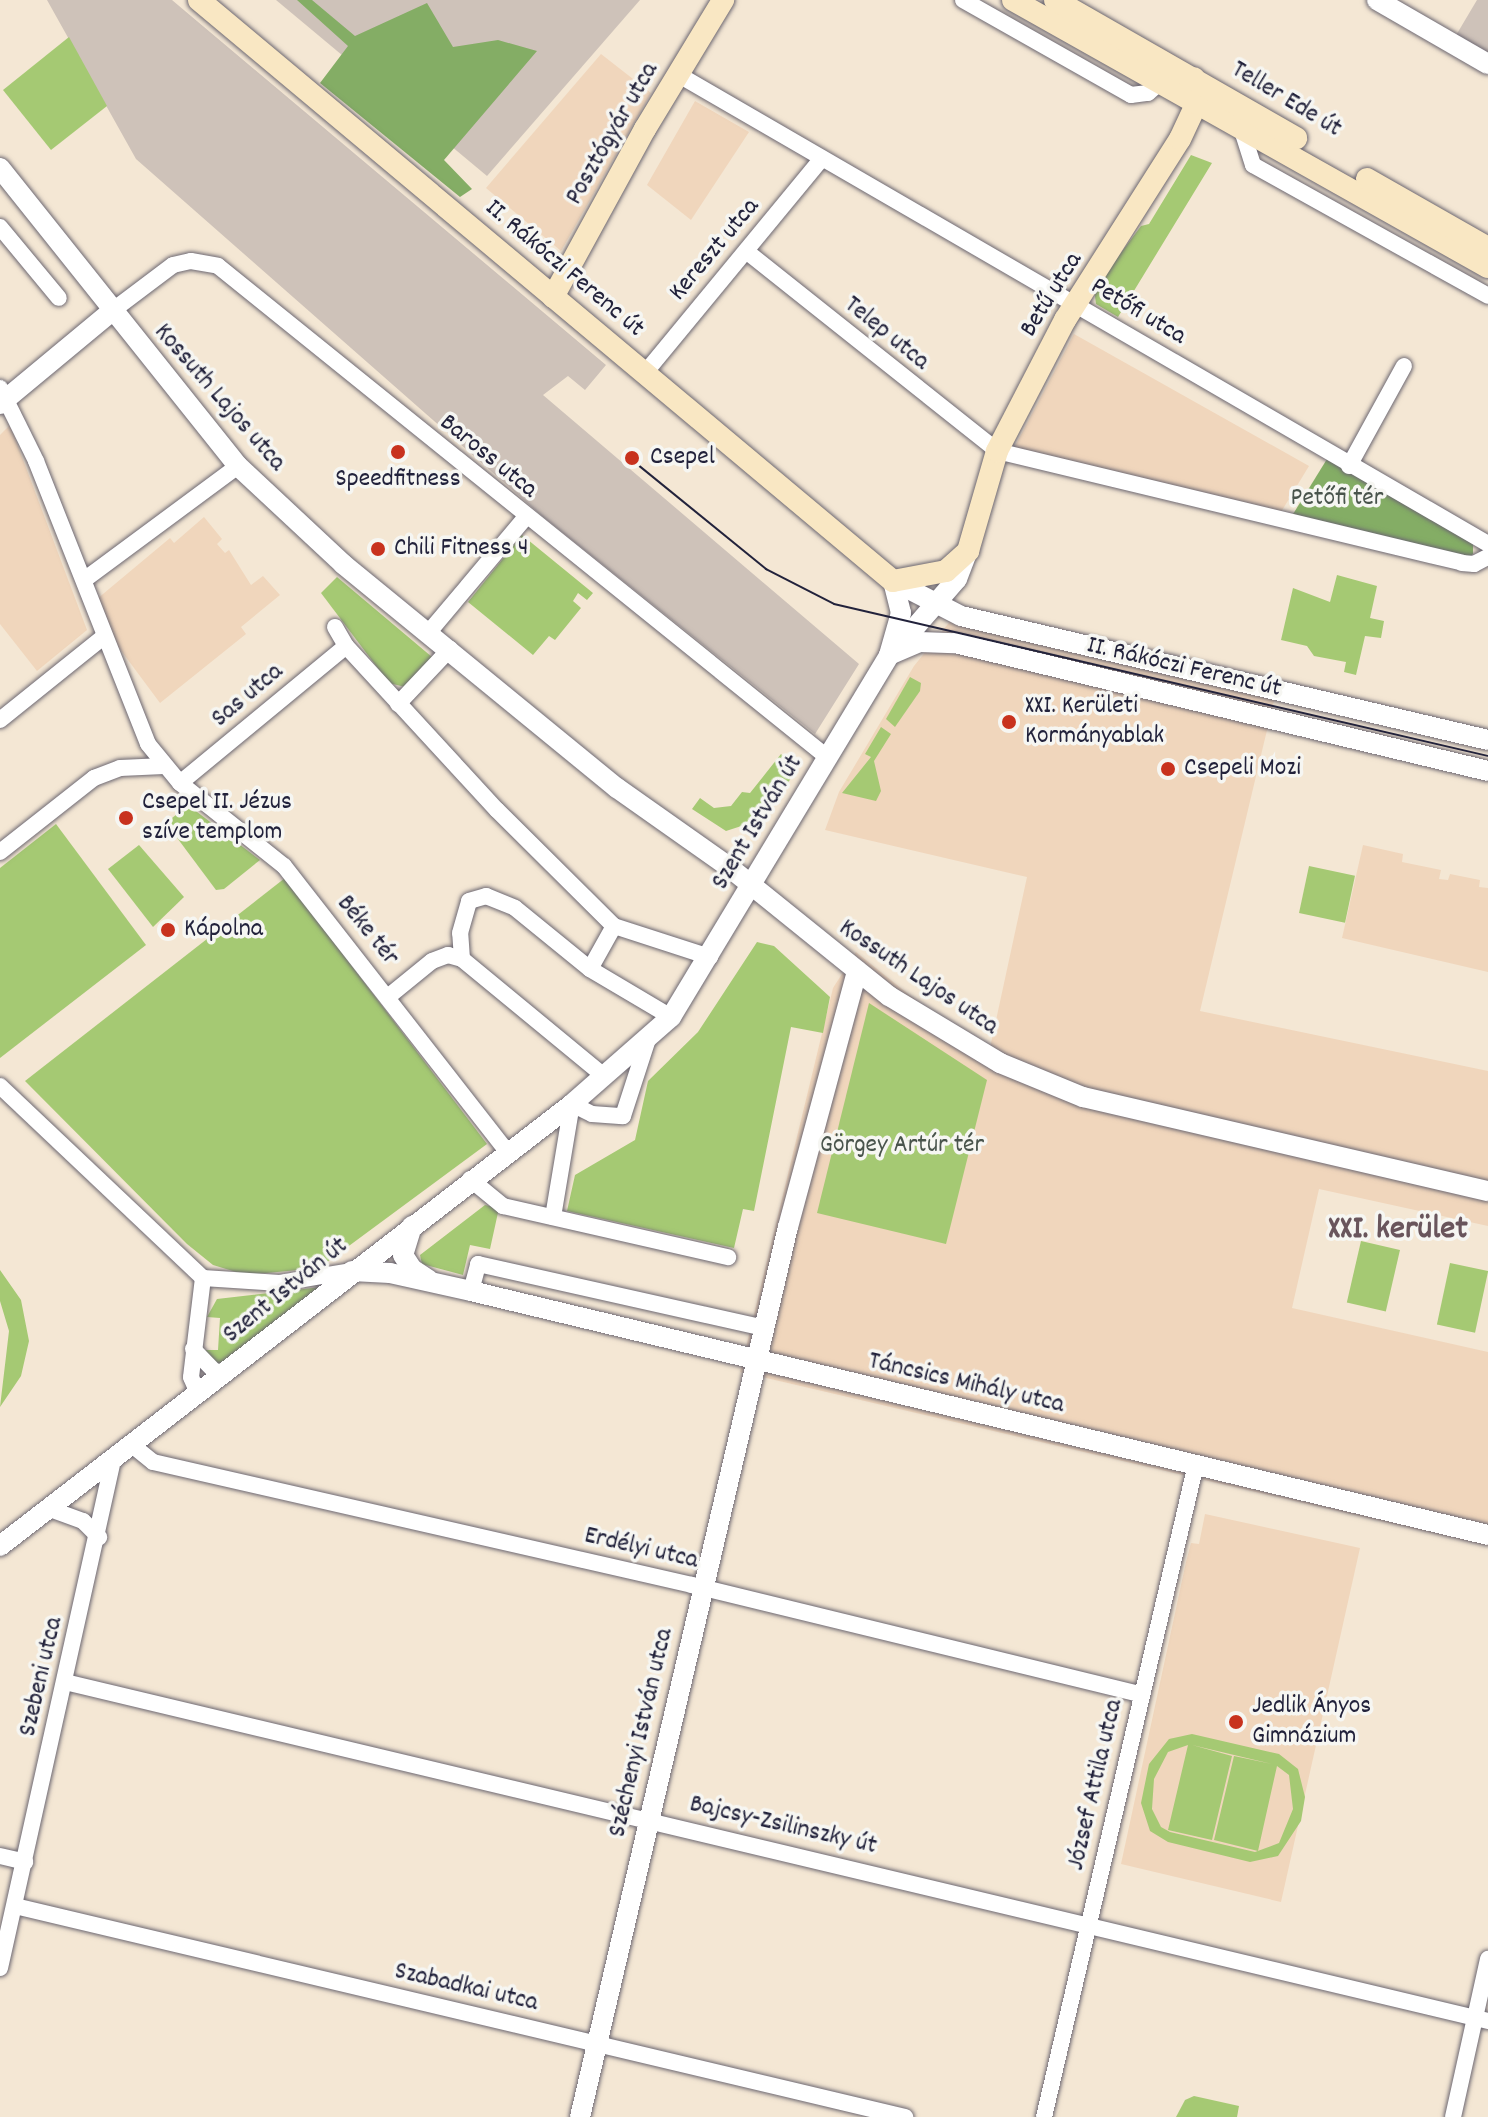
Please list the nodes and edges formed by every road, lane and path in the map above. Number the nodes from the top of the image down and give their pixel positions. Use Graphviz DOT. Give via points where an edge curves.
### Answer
graph roads {
  1 [pos="199,0"];
  2 [pos="723,0"];
  3 [pos="963,0"];
  4 [pos="1013,0"];
  5 [pos="1055,0"];
  6 [pos="1377,0"];
  7 [pos="1488,64"];
  8 [pos="679,75"];
  9 [pos="1194,78"];
  10 [pos="1159,83"];
  11 [pos="1197,103"];
  12 [pos="1240,124"];
  13 [pos="822,158"];
  14 [pos="0,168"];
  15 [pos="0,227"];
  16 [pos="1488,248"];
  17 [pos="746,251"];
  18 [pos="1488,267"];
  19 [pos="1488,296"];
  20 [pos="553,297"];
  21 [pos="59,298"];
  22 [pos="1076,302"];
  23 [pos="112,311"];
  24 [pos="1404,366"];
  25 [pos="645,373"];
  26 [pos="3,396"];
  27 [pos="997,451"];
  28 [pos="238,466"];
  29 [pos="1349,466"];
  30 [pos="525,518"];
  31 [pos="1488,544"];
  32 [pos="968,551"];
  33 [pos="1488,557"];
  34 [pos="957,579"];
  35 [pos="84,580"];
  36 [pos="893,581"];
  37 [pos="932,612"];
  38 [pos="983,621"];
  39 [pos="335,627"];
  40 [pos="429,632"];
  41 [pos="102,638"];
  42 [pos="943,641"];
  43 [pos="346,646"];
  44 [pos="450,649"];
  45 [pos="889,655"];
  46 [pos="398,704"];
  47 [pos="0,720"];
  48 [pos="1488,740"];
  49 [pos="827,757"];
  50 [pos="164,766"];
  51 [pos="1488,771"];
  52 [pos="180,783"];
  53 [pos="0,852"];
  54 [pos="749,887"];
  55 [pos="614,926"];
  56 [pos="710,957"];
  57 [pos="462,959"];
  58 [pos="590,969"];
  59 [pos="857,971"];
  60 [pos="389,996"];
  61 [pos="671,1017"];
  62 [pos="647,1042"];
  63 [pos="605,1077"];
  64 [pos="0,1086"];
  65 [pos="572,1104"];
  66 [pos="507,1151"];
  67 [pos="470,1179"];
  68 [pos="1488,1191"];
  69 [pos="553,1217"];
  70 [pos="416,1220"];
  71 [pos="728,1257"];
  72 [pos="352,1271"];
  73 [pos="203,1278"];
  74 [pos="432,1283"];
  75 [pos="471,1291"];
  76 [pos="764,1328"];
  77 [pos="193,1349"];
  78 [pos="757,1360"];
  79 [pos="228,1371"];
  80 [pos="198,1393"];
  81 [pos="132,1445"];
  82 [pos="113,1460"];
  83 [pos="1196,1464"];
  84 [pos="50,1509"];
  85 [pos="1488,1535"];
  86 [pos="99,1537"];
  87 [pos="0,1546"];
  88 [pos="703,1588"];
  89 [pos="65,1682"];
  90 [pos="1142,1695"];
  91 [pos="649,1818"];
  92 [pos="0,1856"];
  93 [pos="25,1862"];
  94 [pos="15,1906"];
  95 [pos="1088,1923"];
  96 [pos="1488,1959"];
  97 [pos="0,1968"];
  98 [pos="1481,2020"];
  99 [pos="597,2041"];
  100 [pos="580,2117"];
  101 [pos="905,2117"];
  102 [pos="1044,2117"];
  103 [pos="1453,2117"];
  1 -- 20 [label="main road, II. Rákóczi Ferenc út"];
  2 -- 8 [label="main road, Posztógyár utca"];
  3 -- 10 [label="street" via="1131,95 1148,93"];
  4 -- 10 [label="main road, Teller Ede út"];
  5 -- 9 [label="main road, Teller Ede út"];
  6 -- 7 [label="street"];
  8 -- 13 [label="street, Petőfi utca"];
  8 -- 20 [label="main road, Posztógyár utca"];
  9 -- 11 [label="main road"];
  9 -- 16 [label="main road, Teller Ede út"];
  10 -- 11 [label="main road, Teller Ede út"];
  11 -- 12 [label="main road, Teller Ede út"];
  11 -- 22 [label="main road, Betű utca" via="1131,222"];
  12 -- 18 [label="main road, Teller Ede út"];
  12 -- 19 [label="street, Teller Ede út" via="1253,165"];
  13 -- 17 [label="street, Kereszt utca"];
  13 -- 22 [label="street, Petőfi utca"];
  14 -- 23 [label="street, Kossuth Lajos utca"];
  15 -- 21 [label="street"];
  17 -- 25 [label="street, Kereszt utca"];
  17 -- 27 [label="street, Telep utca"];
  20 -- 25 [label="main road, II. Rákóczi Ferenc út"];
  22 -- 27 [label="main road, Betű utca"];
  22 -- 29 [label="street, Petőfi utca"];
  23 -- 26 [label="street"];
  23 -- 28 [label="street, Kossuth Lajos utca"];
  23 -- 30 [label="street, Baross utca" via="151,277 191,261 218,266"];
  24 -- 29 [label="street"];
  25 -- 36 [label="main road, II. Rákóczi Ferenc út"];
  26 -- 35 [label="street, Béke tér"];
  27 -- 32 [label="main road, Betű utca"];
  27 -- 33 [label="street" via="1462,563"];
  28 -- 35 [label="street"];
  28 -- 40 [label="street, Kossuth Lajos utca" via="343,564"];
  29 -- 31 [label="street, Petőfi utca"];
  30 -- 40 [label="street"];
  30 -- 49 [label="street, Baross utca"];
  32 -- 34 [label="street, Betű utca"];
  32 -- 36 [label="main road" via="946,571"];
  34 -- 37 [label="street, Betű utca"];
  34 -- 38 [label="street" via="961,601"];
  35 -- 41 [label="street, Béke tér"];
  36 -- 37 [label="street, II. Rákóczi Ferenc út"];
  36 -- 45 [label="street, Szent István út" via="901,613"];
  37 -- 38 [label="street, II. Rákóczi Ferenc út"];
  37 -- 42 [label="street, II. Rákóczi Ferenc út"];
  37 -- 45 [label="street, Szent István út"];
  38 -- 48 [label="street, II. Rákóczi Ferenc út"];
  39 -- 43 [label="street"];
  40 -- 44 [label="street, Kossuth Lajos utca"];
  41 -- 47 [label="street"];
  41 -- 50 [label="street, Béke tér" via="141,731"];
  42 -- 45 [label="street" via="919,642"];
  42 -- 51 [label="street, II. Rákóczi Ferenc út"];
  43 -- 46 [label="street"];
  43 -- 52 [label="street, Sas utca"];
  44 -- 46 [label="street"];
  44 -- 54 [label="street, Kossuth Lajos utca" via="617,788"];
  45 -- 49 [label="street, Szent István út"];
  46 -- 55 [label="street"];
  49 -- 54 [label="street, Szent István út"];
  50 -- 52 [label="street, Béke tér"];
  50 -- 53 [label="street" via="120,768 94,778"];
  52 -- 60 [label="street, Béke tér" via="284,866"];
  54 -- 56 [label="street, Szent István út"];
  54 -- 59 [label="street, Kossuth Lajos utca"];
  55 -- 56 [label="street"];
  55 -- 58 [label="street"];
  56 -- 61 [label="street, Szent István út"];
  57 -- 58 [label="street" via="465,911 469,901 482,895 515,908"];
  57 -- 60 [label="street" via="448,955 432,961"];
  57 -- 63 [label="street"];
  58 -- 61 [label="street"];
  59 -- 68 [label="street, Kossuth Lajos utca" via="966,1045 1059,1089"];
  59 -- 76 [label="street"];
  60 -- 66 [label="street, Béke tér"];
  61 -- 62 [label="street, Szent István út"];
  62 -- 63 [label="street, Szent István út"];
  62 -- 65 [label="street" via="623,1116 592,1114"];
  63 -- 65 [label="street, Szent István út"];
  64 -- 73 [label="street"];
  65 -- 66 [label="street, Szent István út"];
  65 -- 69 [label="street"];
  66 -- 67 [label="street, Szent István út"];
  67 -- 69 [label="street" via="503,1206"];
  67 -- 70 [label="street, Szent István út"];
  69 -- 71 [label="street"];
  70 -- 72 [label="street, Szent István út"];
  70 -- 74 [label="street" via="403,1255"];
  72 -- 73 [label="street" via="280,1283"];
  72 -- 74 [label="street, Táncsics Mihály utca"];
  72 -- 79 [label="street, Szent István út"];
  73 -- 77 [label="street"];
  74 -- 75 [label="street, Táncsics Mihály utca"];
  75 -- 76 [label="street" via="478,1264"];
  75 -- 78 [label="street, Táncsics Mihály utca"];
  76 -- 78 [label="street"];
  77 -- 79 [label="street" via="215,1372"];
  77 -- 80 [label="street" via="191,1377"];
  78 -- 83 [label="street, Táncsics Mihály utca"];
  78 -- 88 [label="street, Széchenyi István utca"];
  79 -- 80 [label="street, Szent István út"];
  80 -- 81 [label="street, Szent István út"];
  81 -- 82 [label="street, Szent István út"];
  81 -- 88 [label="street, Erdélyi utca" via="153,1462"];
  82 -- 84 [label="street, Szent István út"];
  82 -- 86 [label="street, Szebeni utca"];
  83 -- 85 [label="street, Táncsics Mihály utca"];
  83 -- 90 [label="street, József Attila utca"];
  84 -- 86 [label="street" via="83,1521"];
  84 -- 87 [label="street, Szent István út"];
  86 -- 89 [label="street, Szebeni utca"];
  88 -- 90 [label="street, Erdélyi utca"];
  88 -- 91 [label="street, Széchenyi István utca"];
  89 -- 91 [label="street, Bajcsy-Zsilinszky út"];
  89 -- 93 [label="street, Szebeni utca"];
  90 -- 95 [label="street, József Attila utca"];
  91 -- 95 [label="street, Bajcsy-Zsilinszky út"];
  91 -- 99 [label="street, Széchenyi István utca"];
  92 -- 93 [label="street"];
  93 -- 94 [label="street, Szebeni utca"];
  94 -- 97 [label="street, Szebeni utca"];
  94 -- 99 [label="street, Szabadkai utca"];
  95 -- 98 [label="street, Bajcsy-Zsilinszky út"];
  95 -- 102 [label="street, József Attila utca"];
  96 -- 98 [label="street"];
  98 -- 103 [label="street"];
  99 -- 100 [label="street, Széchenyi István utca"];
  99 -- 101 [label="street, Szabadkai utca"];
}
